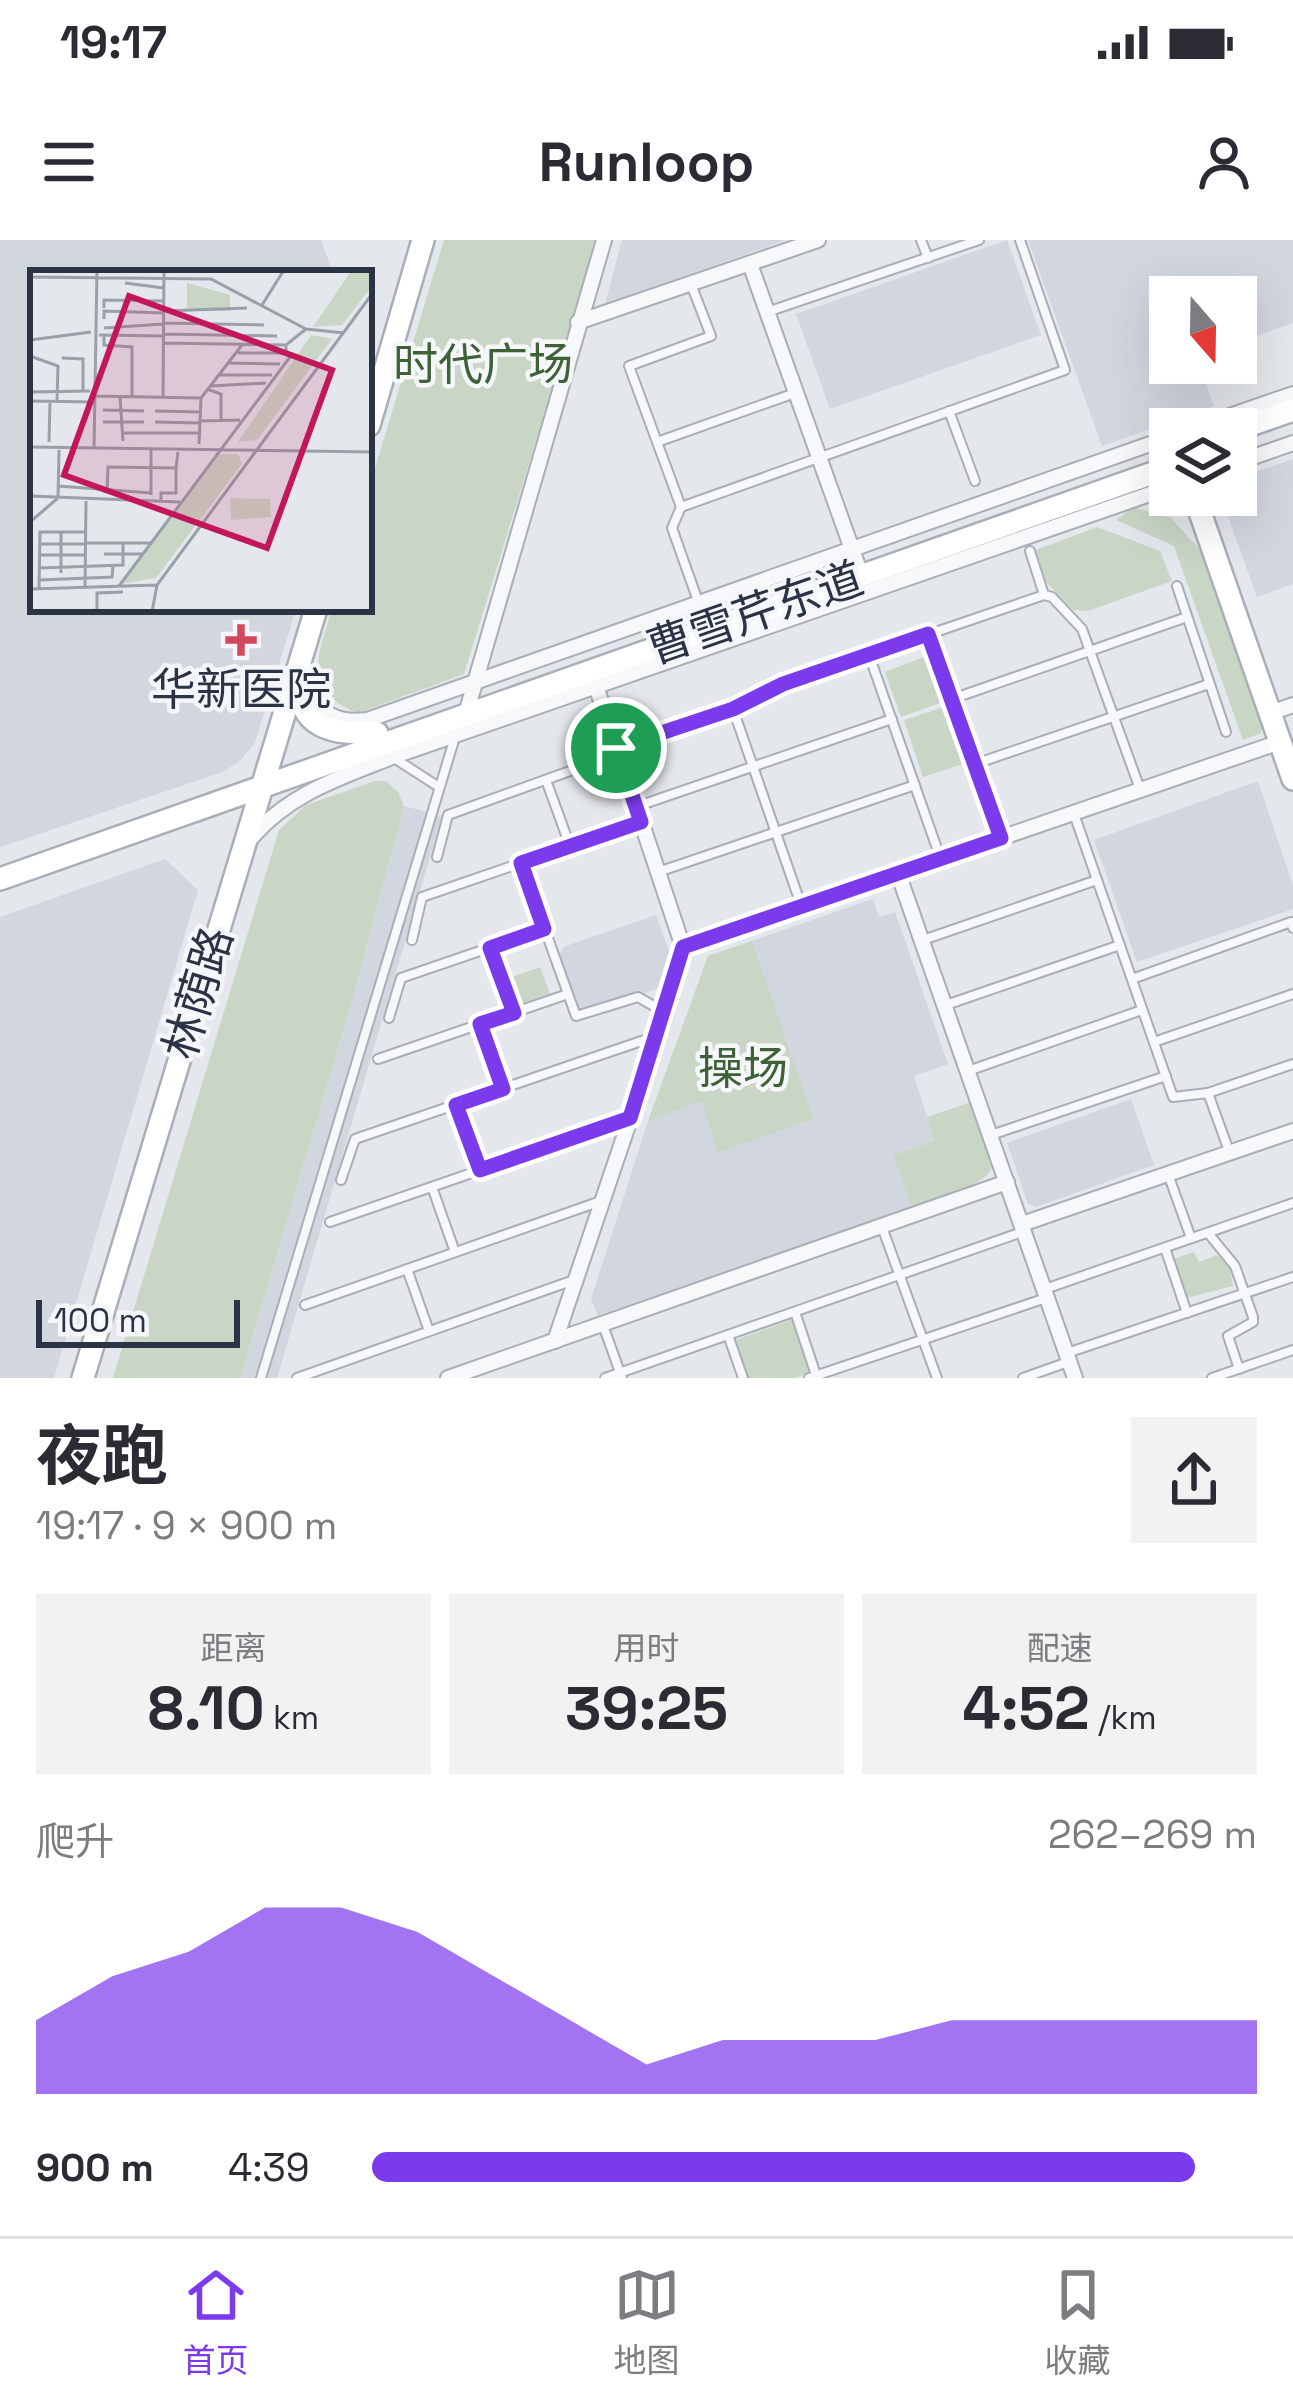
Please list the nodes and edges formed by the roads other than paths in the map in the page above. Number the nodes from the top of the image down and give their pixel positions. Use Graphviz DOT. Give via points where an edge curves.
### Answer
graph roads {
  1 [pos="423,240"];
  2 [pos="604,240"];
  3 [pos="818,240"];
  4 [pos="921,240"];
  5 [pos="980,240"];
  6 [pos="1020,240"];
  7 [pos="928,258"];
  8 [pos="750,264"];
  9 [pos="691,284"];
  10 [pos="767,312"];
  11 [pos="578,322"];
  12 [pos="796,393"];
  13 [pos="1293,394"];
  14 [pos="1253,408"];
  15 [pos="1293,410"];
  16 [pos="950,411"];
  17 [pos="372,415"];
  18 [pos="1257,423"];
  19 [pos="1293,425"];
  20 [pos="1257,438"];
  21 [pos="657,442"];
  22 [pos="1293,443"];
  23 [pos="1149,445"];
  24 [pos="1257,456"];
  25 [pos="819,458"];
  26 [pos="1149,460"];
  27 [pos="1149,474"];
  28 [pos="975,481"];
  29 [pos="1149,494"];
  30 [pos="680,507"];
  31 [pos="1202,516"];
  32 [pos="1030,551"];
  33 [pos="855,557"];
  34 [pos="1177,586"];
  35 [pos="1044,595"];
  36 [pos="699,603"];
  37 [pos="315,612"];
  38 [pos="1186,617"];
  39 [pos="928,634"];
  40 [pos="1090,650"];
  41 [pos="869,655"];
  42 [pos="298,670"];
  43 [pos="1209,684"];
  44 [pos="596,686"];
  45 [pos="470,699"];
  46 [pos="952,699"];
  47 [pos="1293,705"];
  48 [pos="733,709"];
  49 [pos="1270,713"];
  50 [pos="1114,716"];
  51 [pos="892,719"];
  52 [pos="1226,732"];
  53 [pos="377,733"];
  54 [pos="454,737"];
  55 [pos="1280,742"];
  56 [pos="617,751"];
  57 [pos="392,758"];
  58 [pos="975,764"];
  59 [pos="753,767"];
  60 [pos="1293,779"];
  61 [pos="546,780"];
  62 [pos="261,782"];
  63 [pos="915,785"];
  64 [pos="439,787"];
  65 [pos="1140,790"];
  66 [pos="1074,813"];
  67 [pos="639,814"];
  68 [pos="776,832"];
  69 [pos="1001,838"];
  70 [pos="570,846"];
  71 [pos="241,849"];
  72 [pos="436,857"];
  73 [pos="940,859"];
  74 [pos="0,863"];
  75 [pos="521,863"];
  76 [pos="658,872"];
  77 [pos="898,873"];
  78 [pos="0,879"];
  79 [pos="1097,880"];
  80 [pos="802,906"];
  81 [pos="1293,928"];
  82 [pos="544,929"];
  83 [pos="412,940"];
  84 [pos="921,940"];
  85 [pos="1120,945"];
  86 [pos="683,947"];
  87 [pos="490,948"];
  88 [pos="1132,980"];
  89 [pos="568,994"];
  90 [pos="1293,994"];
  91 [pos="944,1005"];
  92 [pos="1142,1010"];
  93 [pos="666,1012"];
  94 [pos="514,1013"];
  95 [pos="389,1018"];
  96 [pos="480,1024"];
  97 [pos="658,1036"];
  98 [pos="1154,1042"];
  99 [pos="378,1059"];
  100 [pos="1293,1064"];
  101 [pos="967,1071"];
  102 [pos="1166,1076"];
  103 [pos="503,1089"];
  104 [pos="1208,1093"];
  105 [pos="456,1105"];
  106 [pos="630,1118"];
  107 [pos="1293,1131"];
  108 [pos="990,1136"];
  109 [pos="1229,1153"];
  110 [pos="480,1170"];
  111 [pos="1168,1174"];
  112 [pos="341,1180"];
  113 [pos="1007,1182"];
  114 [pos="432,1187"];
  115 [pos="602,1200"];
  116 [pos="1293,1204"];
  117 [pos="330,1222"];
  118 [pos="882,1226"];
  119 [pos="1023,1228"];
  120 [pos="1208,1233"];
  121 [pos="1191,1238"];
  122 [pos="1165,1247"];
  123 [pos="455,1252"];
  124 [pos="407,1269"];
  125 [pos="900,1275"];
  126 [pos="1293,1277"];
  127 [pos="576,1279"];
  128 [pos="1046,1293"];
  129 [pos="1245,1293"];
  130 [pos="305,1305"];
  131 [pos="795,1312"];
  132 [pos="1187,1312"];
  133 [pos="603,1324"];
  134 [pos="429,1331"];
  135 [pos="728,1335"];
  136 [pos="923,1339"];
  137 [pos="554,1341"];
  138 [pos="1293,1350"];
  139 [pos="1068,1358"];
  140 [pos="495,1362"];
  141 [pos="1239,1369"];
  142 [pos="621,1375"];
  143 [pos="813,1377"];
  144 [pos="83,1378"];
  145 [pos="261,1378"];
  146 [pos="297,1378"];
  147 [pos="448,1378"];
  148 [pos="501,1378"];
  149 [pos="605,1378"];
  150 [pos="743,1378"];
  151 [pos="937,1378"];
  152 [pos="1023,1378"];
  153 [pos="1075,1378"];
  154 [pos="1213,1378"];
  1 -- 17 [label="main road"];
  2 -- 11 [label="street"];
  3 -- 8 [label="street"];
  4 -- 7 [label="lane"];
  5 -- 7 [label="lane"];
  6 -- 16 [label="lane" via="1065,370"];
  7 -- 10 [label="lane"];
  8 -- 9 [label="street"];
  8 -- 10 [label="street"];
  9 -- 11 [label="street"];
  9 -- 21 [label="lane" via="711,336 629,366"];
  10 -- 12 [label="street"];
  11 -- 45 [label="street"];
  12 -- 21 [label="lane"];
  12 -- 25 [label="street"];
  13 -- 14 [label="street"];
  15 -- 18 [label="main road"];
  16 -- 25 [label="lane"];
  16 -- 28 [label="lane"];
  19 -- 20 [label="main road"];
  21 -- 30 [label="lane"];
  22 -- 24 [label="street"];
  23 -- 33 [label="street"];
  25 -- 30 [label="lane"];
  25 -- 33 [label="street"];
  26 -- 33 [label="main road, 曹雪芹东道"];
  27 -- 45 [label="main road, 曹雪芹东道"];
  29 -- 44 [label="street"];
  30 -- 36 [label="lane" via="672,527"];
  31 -- 49 [label="main road"];
  32 -- 35 [label="lane"];
  33 -- 36 [label="street"];
  33 -- 45 [label="main road, 曹雪芹东道"];
  34 -- 38 [label="lane"];
  35 -- 39 [label="lane"];
  35 -- 40 [label="lane" via="1077,622"];
  36 -- 45 [label="street"];
  37 -- 42 [label="main road, 林荫路"];
  38 -- 40 [label="lane"];
  38 -- 43 [label="lane"];
  39 -- 41 [label="lane"];
  39 -- 46 [label="lane"];
  40 -- 46 [label="lane"];
  40 -- 50 [label="lane"];
  41 -- 48 [label="lane"];
  41 -- 51 [label="lane"];
  42 -- 45 [label="street" via="322,712 351,722"];
  42 -- 53 [label="main road" via="311,721 339,734"];
  42 -- 62 [label="main road, 林荫路"];
  43 -- 50 [label="lane"];
  43 -- 52 [label="lane"];
  44 -- 54 [label="street"];
  44 -- 56 [label="street"];
  45 -- 53 [label="main road, 曹雪芹东道"];
  45 -- 54 [label="street"];
  45 -- 62 [label="main road, 曹雪芹东道"];
  46 -- 58 [label="lane"];
  47 -- 49 [label="street"];
  48 -- 56 [label="lane"];
  48 -- 59 [label="lane"];
  49 -- 55 [label="main road"];
  50 -- 58 [label="lane"];
  50 -- 65 [label="lane"];
  51 -- 59 [label="lane"];
  51 -- 63 [label="lane"];
  53 -- 62 [label="main road, 曹雪芹东道"];
  54 -- 57 [label="street"];
  54 -- 64 [label="lane"];
  55 -- 60 [label="main road"];
  55 -- 65 [label="street"];
  56 -- 61 [label="lane"];
  56 -- 67 [label="street"];
  57 -- 64 [label="lane"];
  57 -- 71 [label="street" via="305,791"];
  58 -- 69 [label="lane"];
  59 -- 67 [label="lane"];
  59 -- 68 [label="lane"];
  61 -- 70 [label="lane"];
  61 -- 72 [label="lane" via="448,815"];
  62 -- 71 [label="main road, 林荫路"];
  62 -- 74 [label="main road, 曹雪芹东道"];
  62 -- 78 [label="main road, 曹雪芹东道"];
  63 -- 68 [label="lane"];
  63 -- 73 [label="lane"];
  64 -- 145 [label="lane"];
  65 -- 66 [label="street"];
  66 -- 69 [label="street"];
  66 -- 79 [label="lane"];
  67 -- 70 [label="lane"];
  67 -- 76 [label="street"];
  68 -- 76 [label="lane"];
  68 -- 80 [label="lane"];
  69 -- 73 [label="street"];
  70 -- 75 [label="lane"];
  71 -- 144 [label="main road, 林荫路"];
  73 -- 77 [label="street"];
  75 -- 82 [label="lane"];
  75 -- 83 [label="lane" via="422,897"];
  76 -- 86 [label="street"];
  77 -- 80 [label="street"];
  77 -- 84 [label="street"];
  79 -- 84 [label="lane"];
  79 -- 85 [label="lane"];
  80 -- 86 [label="street"];
  81 -- 88 [label="lane" via="1291,922"];
  82 -- 87 [label="lane"];
  82 -- 89 [label="lane"];
  84 -- 91 [label="street"];
  85 -- 88 [label="lane"];
  85 -- 91 [label="lane"];
  86 -- 93 [label="street"];
  87 -- 94 [label="lane"];
  87 -- 95 [label="lane" via="401,978"];
  88 -- 92 [label="lane"];
  89 -- 93 [label="lane" via="576,1016 638,998"];
  89 -- 94 [label="lane"];
  90 -- 98 [label="lane"];
  91 -- 101 [label="street"];
  92 -- 98 [label="lane"];
  92 -- 101 [label="lane"];
  93 -- 97 [label="street"];
  94 -- 96 [label="lane"];
  96 -- 99 [label="lane"];
  96 -- 103 [label="lane"];
  97 -- 103 [label="lane"];
  97 -- 106 [label="street"];
  98 -- 102 [label="lane"];
  100 -- 104 [label="lane"];
  101 -- 108 [label="street"];
  102 -- 104 [label="lane" via="1173,1097"];
  102 -- 108 [label="lane"];
  103 -- 105 [label="lane"];
  104 -- 109 [label="lane"];
  105 -- 110 [label="lane"];
  105 -- 112 [label="lane" via="355,1139"];
  106 -- 110 [label="lane"];
  106 -- 115 [label="street"];
  107 -- 109 [label="street"];
  108 -- 113 [label="street"];
  109 -- 111 [label="street"];
  110 -- 114 [label="lane"];
  111 -- 119 [label="street"];
  111 -- 121 [label="lane"];
  113 -- 118 [label="street"];
  113 -- 119 [label="street"];
  114 -- 117 [label="lane"];
  114 -- 123 [label="lane"];
  115 -- 123 [label="lane"];
  115 -- 127 [label="street"];
  116 -- 120 [label="lane"];
  118 -- 125 [label="lane"];
  118 -- 133 [label="street"];
  119 -- 125 [label="lane"];
  119 -- 128 [label="street"];
  120 -- 121 [label="lane"];
  120 -- 129 [label="lane"];
  121 -- 122 [label="lane"];
  122 -- 128 [label="lane"];
  122 -- 132 [label="lane"];
  123 -- 124 [label="lane"];
  124 -- 130 [label="lane"];
  124 -- 134 [label="lane"];
  125 -- 131 [label="lane"];
  125 -- 136 [label="lane"];
  126 -- 129 [label="lane"];
  127 -- 134 [label="lane"];
  127 -- 137 [label="street"];
  128 -- 136 [label="lane"];
  128 -- 139 [label="street"];
  129 -- 132 [label="lane"];
  129 -- 141 [label="lane" via="1253,1322 1228,1336"];
  131 -- 135 [label="lane"];
  131 -- 143 [label="lane"];
  132 -- 139 [label="lane"];
  133 -- 137 [label="street"];
  133 -- 142 [label="lane"];
  134 -- 146 [label="lane"];
  135 -- 142 [label="lane"];
  135 -- 150 [label="lane"];
  136 -- 143 [label="lane"];
  136 -- 151 [label="lane"];
  137 -- 140 [label="street"];
  138 -- 141 [label="lane"];
  139 -- 152 [label="lane"];
  139 -- 153 [label="street"];
  140 -- 147 [label="street"];
  140 -- 148 [label="lane"];
  141 -- 154 [label="lane"];
  142 -- 149 [label="lane"];
}
